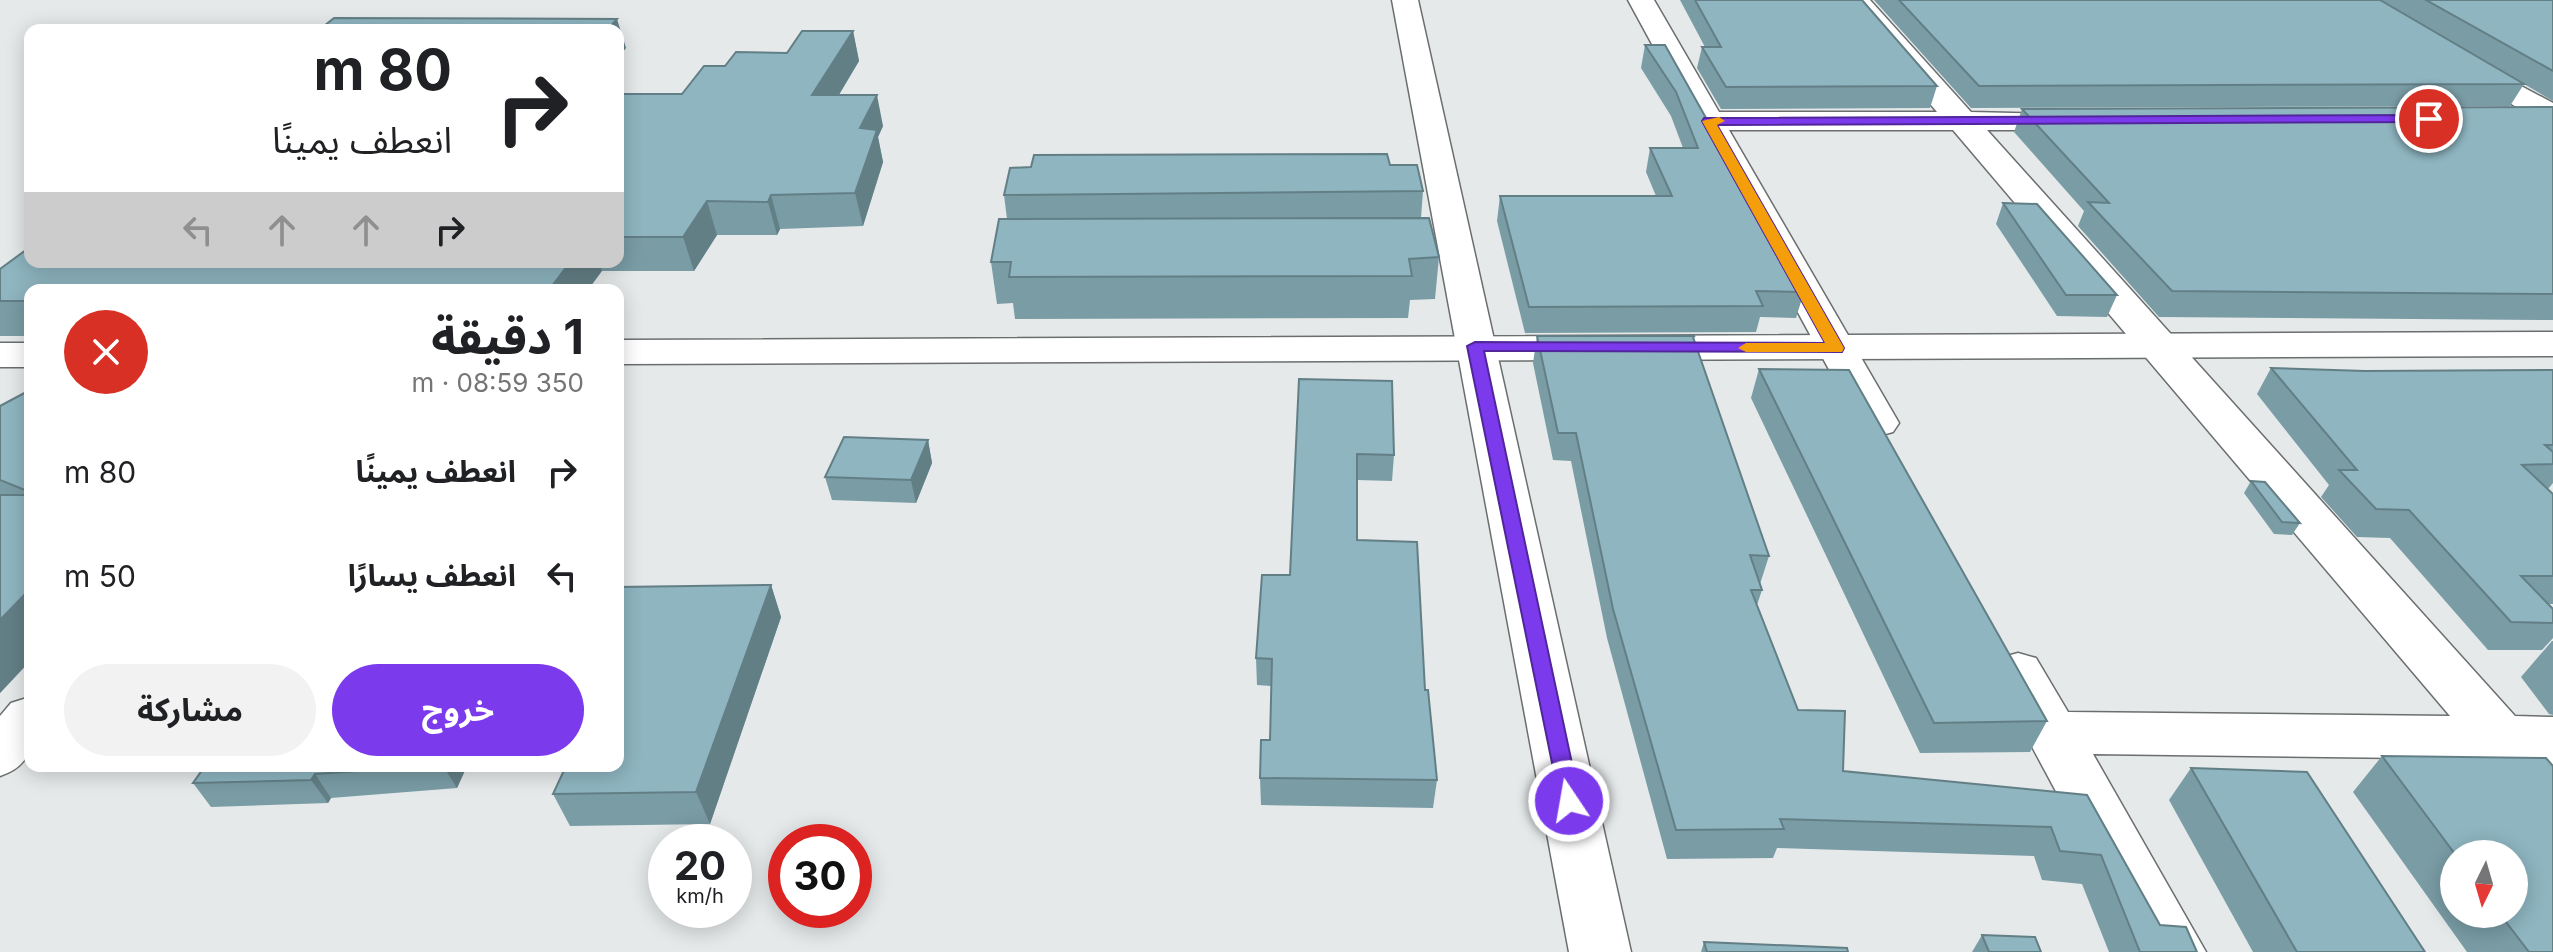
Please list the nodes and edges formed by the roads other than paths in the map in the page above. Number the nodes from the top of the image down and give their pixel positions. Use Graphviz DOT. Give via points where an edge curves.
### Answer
graph roads {
  1 [pos="1405,0"];
  2 [pos="1641,0"];
  3 [pos="1856,0"];
  4 [pos="2447,54"];
  5 [pos="2553,117"];
  6 [pos="2505,119"];
  7 [pos="1708,121"];
  8 [pos="1962,121"];
  9 [pos="2106,121"];
  10 [pos="2553,344"];
  11 [pos="1475,346"];
  12 [pos="2159,346"];
  13 [pos="1836,348"];
  14 [pos="624,352"];
  15 [pos="0,355"];
  16 [pos="24,355"];
  17 [pos="1898,458"];
  18 [pos="1998,637"];
  19 [pos="24,725"];
  20 [pos="2052,733"];
  21 [pos="2527,738"];
  22 [pos="0,754"];
  23 [pos="2553,797"];
  24 [pos="1600,952"];
  25 [pos="2175,952"];
  1 -- 11 [label="street" via="1439,244"];
  2 -- 7 [label="street"];
  3 -- 8 [label="street"];
  4 -- 5 [label="street"];
  5 -- 6 [label="street"];
  7 -- 8 [label="street"];
  7 -- 13 [label="street"];
  8 -- 9 [label="street"];
  8 -- 12 [label="street"];
  10 -- 12 [label="street"];
  11 -- 13 [label="street"];
  11 -- 14 [label="street"];
  11 -- 24 [label="street"];
  12 -- 13 [label="street"];
  12 -- 21 [label="street"];
  13 -- 17 [label="street"];
  15 -- 16 [label="street"];
  18 -- 20 [label="street"];
  19 -- 22 [label="street"];
  20 -- 21 [label="street"];
  20 -- 25 [label="street"];
  21 -- 23 [label="street"];
}
